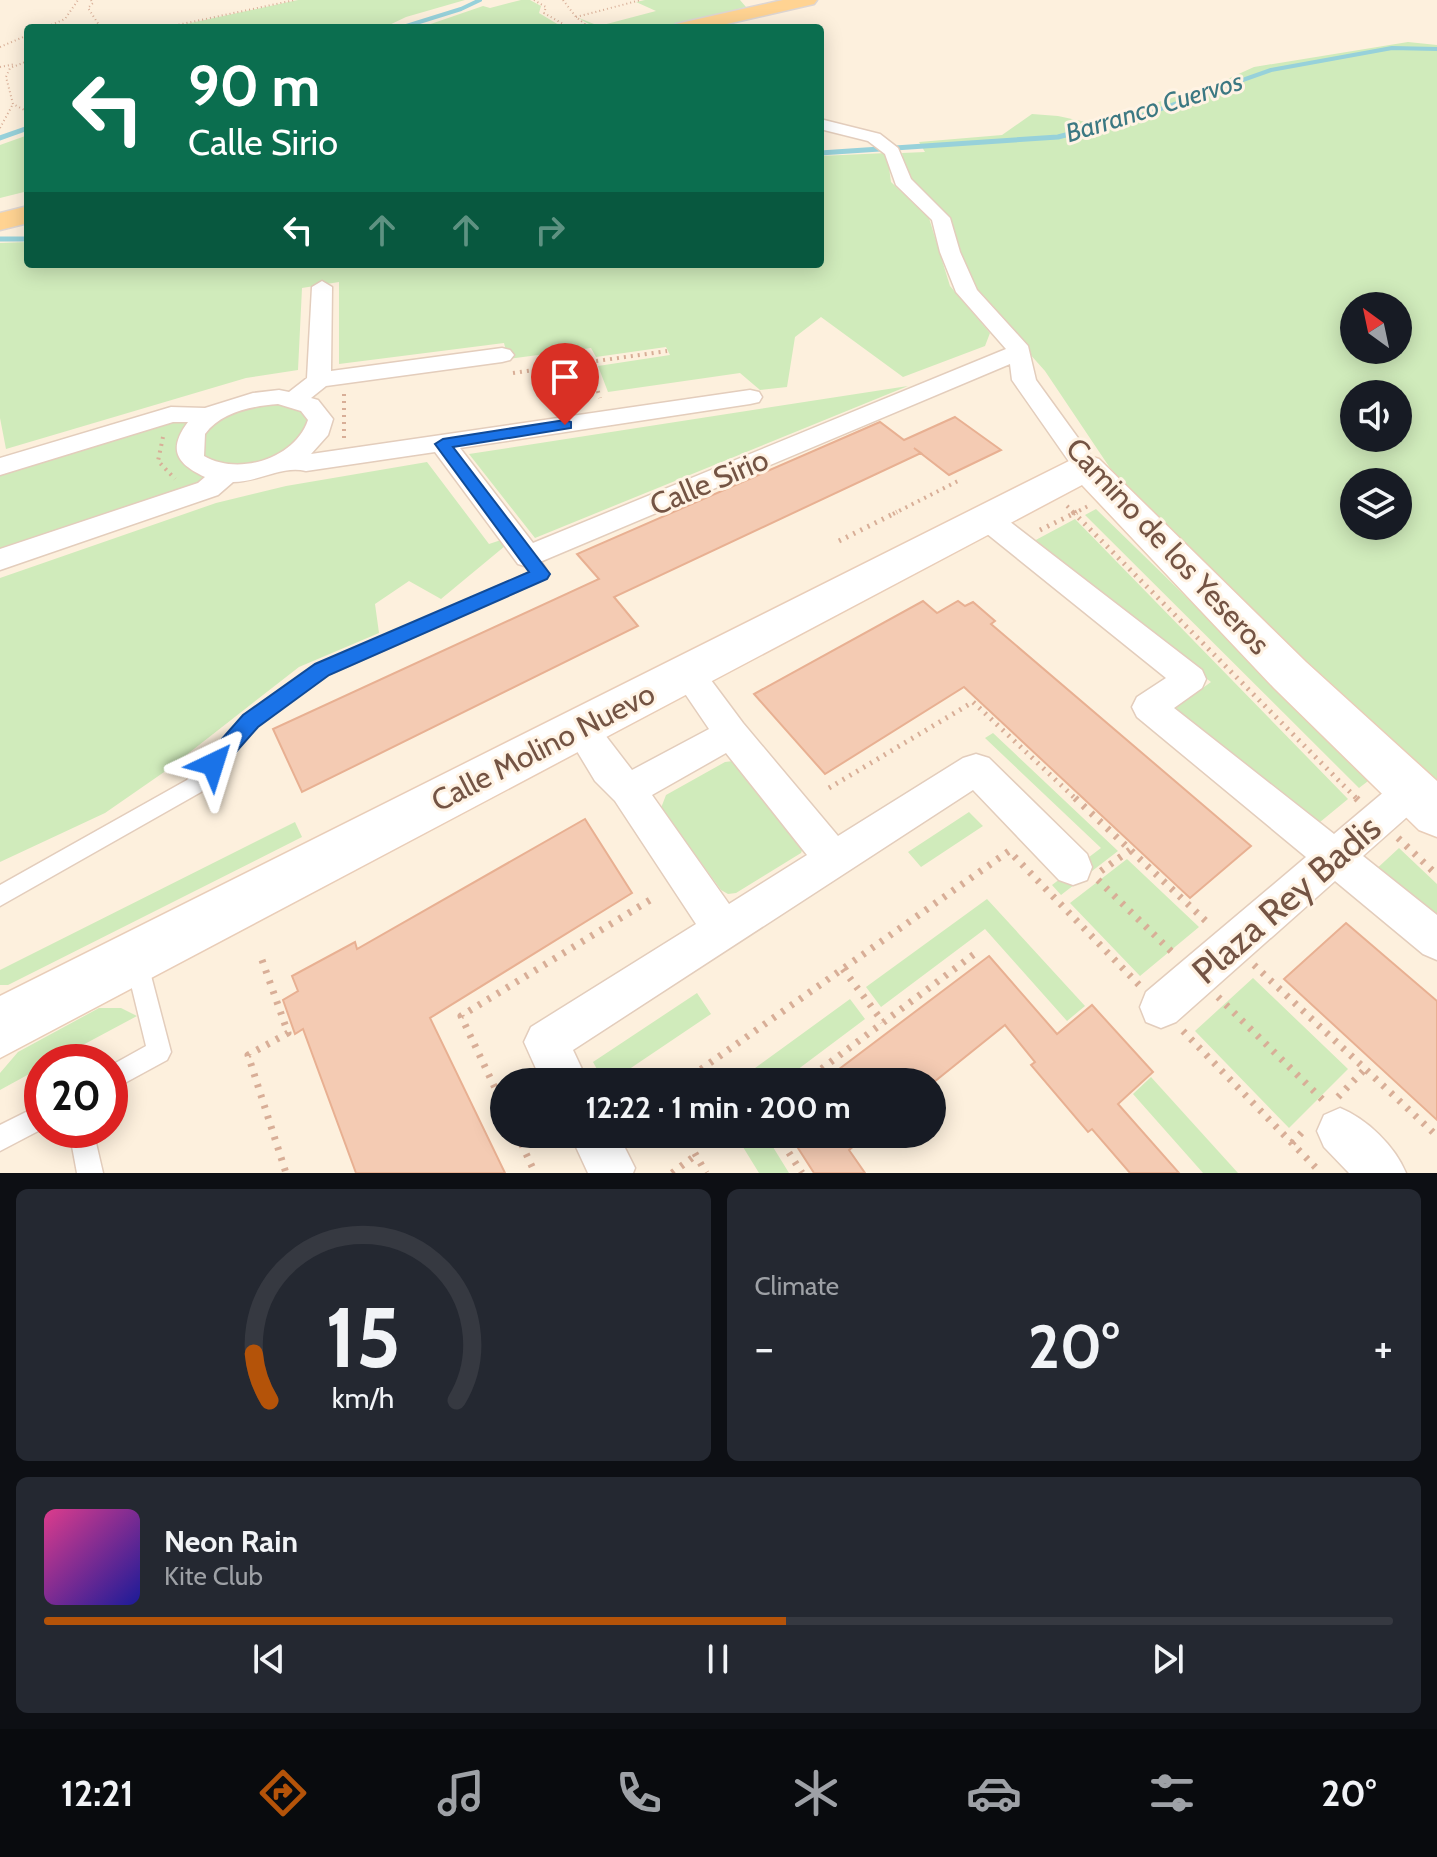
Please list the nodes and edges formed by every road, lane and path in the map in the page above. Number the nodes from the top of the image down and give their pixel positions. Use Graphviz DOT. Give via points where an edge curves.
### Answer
graph roads {
  1 [pos="78,0"];
  2 [pos="91,0"];
  3 [pos="295,0"];
  4 [pos="534,0"];
  5 [pos="563,0"];
  6 [pos="641,0"];
  7 [pos="808,0"];
  8 [pos="829,3"];
  9 [pos="576,17"];
  10 [pos="53,24"];
  11 [pos="98,24"];
  12 [pos="182,24"];
  13 [pos="562,24"];
  14 [pos="585,24"];
  15 [pos="701,24"];
  16 [pos="737,24"];
  17 [pos="24,37"];
  18 [pos="0,47"];
  19 [pos="24,62"];
  20 [pos="20,63"];
  21 [pos="0,67"];
  22 [pos="13,104"];
  23 [pos="24,110"];
  24 [pos="824,125"];
  25 [pos="0,128"];
  26 [pos="24,203"];
  27 [pos="0,210"];
  28 [pos="24,215"];
  29 [pos="0,222"];
  30 [pos="322,287"];
  31 [pos="585,351"];
  32 [pos="1020,351"];
  33 [pos="502,355"];
  34 [pos="319,380"];
  35 [pos="750,397"];
  36 [pos="600,398"];
  37 [pos="295,399"];
  38 [pos="210,416"];
  39 [pos="443,444"];
  40 [pos="291,459"];
  41 [pos="0,467"];
  42 [pos="227,473"];
  43 [pos="1078,495"];
  44 [pos="972,500"];
  45 [pos="1037,531"];
  46 [pos="839,541"];
  47 [pos="528,557"];
  48 [pos="0,560"];
  49 [pos="687,673"];
  50 [pos="580,728"];
  51 [pos="731,733"];
  52 [pos="628,790"];
  53 [pos="1361,803"];
  54 [pos="1424,803"];
  55 [pos="1397,837"];
  56 [pos="1335,857"];
  57 [pos="834,859"];
  58 [pos="1084,871"];
  59 [pos="1437,875"];
  60 [pos="0,896"];
  61 [pos="650,900"];
  62 [pos="723,929"];
  63 [pos="1437,940"];
  64 [pos="977,952"];
  65 [pos="1178,957"];
  66 [pos="135,958"];
  67 [pos="262,960"];
  68 [pos="1254,964"];
  69 [pos="843,969"];
  70 [pos="1217,996"];
  71 [pos="1161,1007"];
  72 [pos="883,1023"];
  73 [pos="0,1028"];
  74 [pos="559,1068"];
  75 [pos="703,1068"];
  76 [pos="823,1068"];
  77 [pos="128,1069"];
  78 [pos="490,1077"];
  79 [pos="1334,1118"];
  80 [pos="24,1126"];
  81 [pos="1437,1136"];
  82 [pos="0,1139"];
  83 [pos="85,1148"];
  84 [pos="523,1148"];
  85 [pos="692,1148"];
  86 [pos="786,1148"];
  87 [pos="696,1155"];
  88 [pos="90,1173"];
  89 [pos="286,1173"];
  90 [pos="535,1173"];
  91 [pos="672,1173"];
  92 [pos="706,1173"];
  93 [pos="802,1173"];
  94 [pos="1321,1173"];
  95 [pos="1382,1173"];
  1 -- 10 [label="path" via="65,19"];
  2 -- 11 [label="path" via="88,8"];
  3 -- 12 [label="path"];
  4 -- 13 [label="path"];
  5 -- 9 [label="path"];
  6 -- 9 [label="path"];
  7 -- 15 [label="main road"];
  8 -- 16 [label="main road"];
  9 -- 14 [label="path"];
  17 -- 18 [label="path"];
  19 -- 20 [label="path"];
  20 -- 21 [label="path"];
  20 -- 22 [label="path" via="6,77"];
  22 -- 23 [label="path"];
  22 -- 25 [label="path"];
  24 -- 32 [label="street, Camino de los Yeseros" via="878,138 893,150 902,181 941,218 967,292"];
  26 -- 27 [label="main road"];
  28 -- 29 [label="main road"];
  30 -- 34 [label="street"];
  31 -- 36 [label="path"];
  32 -- 43 [label="street, Camino de los Yeseros" via="1024,380"];
  32 -- 47 [label="street, Calle Sirio"];
  33 -- 34 [label="street"];
  34 -- 37 [label="street"];
  35 -- 39 [label="street"];
  37 -- 38 [label="street" via="252,399"];
  37 -- 40 [label="street" via="309,404 321,423 317,435"];
  38 -- 41 [label="street" via="171,414"];
  38 -- 42 [label="street" via="189,440 189,452 208,470"];
  39 -- 40 [label="street" via="306,463"];
  39 -- 47 [label="street"];
  40 -- 42 [label="street"];
  42 -- 48 [label="street" via="208,489"];
  43 -- 44 [label="street, Calle Molino Nuevo"];
  43 -- 45 [label="path"];
  43 -- 53 [label="path"];
  43 -- 54 [label="street, Camino de los Yeseros" via="1290,675"];
  44 -- 46 [label="path"];
  44 -- 49 [label="street, Calle Molino Nuevo"];
  44 -- 56 [label="street" via="1190,679 1149,707"];
  47 -- 60 [label="lane" via="541,574 322,670 250,721 194,786"];
  49 -- 50 [label="street, Calle Molino Nuevo"];
  49 -- 51 [label="street"];
  50 -- 52 [label="street"];
  50 -- 66 [label="street, Calle Molino Nuevo"];
  51 -- 52 [label="street"];
  51 -- 57 [label="street"];
  52 -- 62 [label="street"];
  54 -- 56 [label="street, Plaza Rey Badis"];
  55 -- 59 [label="path"];
  56 -- 63 [label="street"];
  56 -- 71 [label="street, Plaza Rey Badis"];
  57 -- 58 [label="street" via="976,769"];
  57 -- 62 [label="street"];
  58 -- 65 [label="path"];
  61 -- 78 [label="path" via="461,1016"];
  62 -- 74 [label="street" via="546,1042"];
  64 -- 72 [label="path"];
  66 -- 73 [label="street, Calle Molino Nuevo"];
  66 -- 77 [label="lane" via="159,1052"];
  67 -- 89 [label="path" via="288,1033 248,1055"];
  68 -- 81 [label="path"];
  69 -- 71 [label="path" via="1009,851"];
  69 -- 72 [label="path"];
  69 -- 75 [label="path"];
  70 -- 79 [label="path"];
  71 -- 94 [label="path"];
  72 -- 76 [label="path"];
  79 -- 95 [label="street"];
  80 -- 82 [label="lane"];
  83 -- 88 [label="lane"];
  84 -- 90 [label="path"];
  85 -- 87 [label="path"];
  86 -- 93 [label="path"];
  87 -- 91 [label="path"];
  87 -- 92 [label="path"];
}
